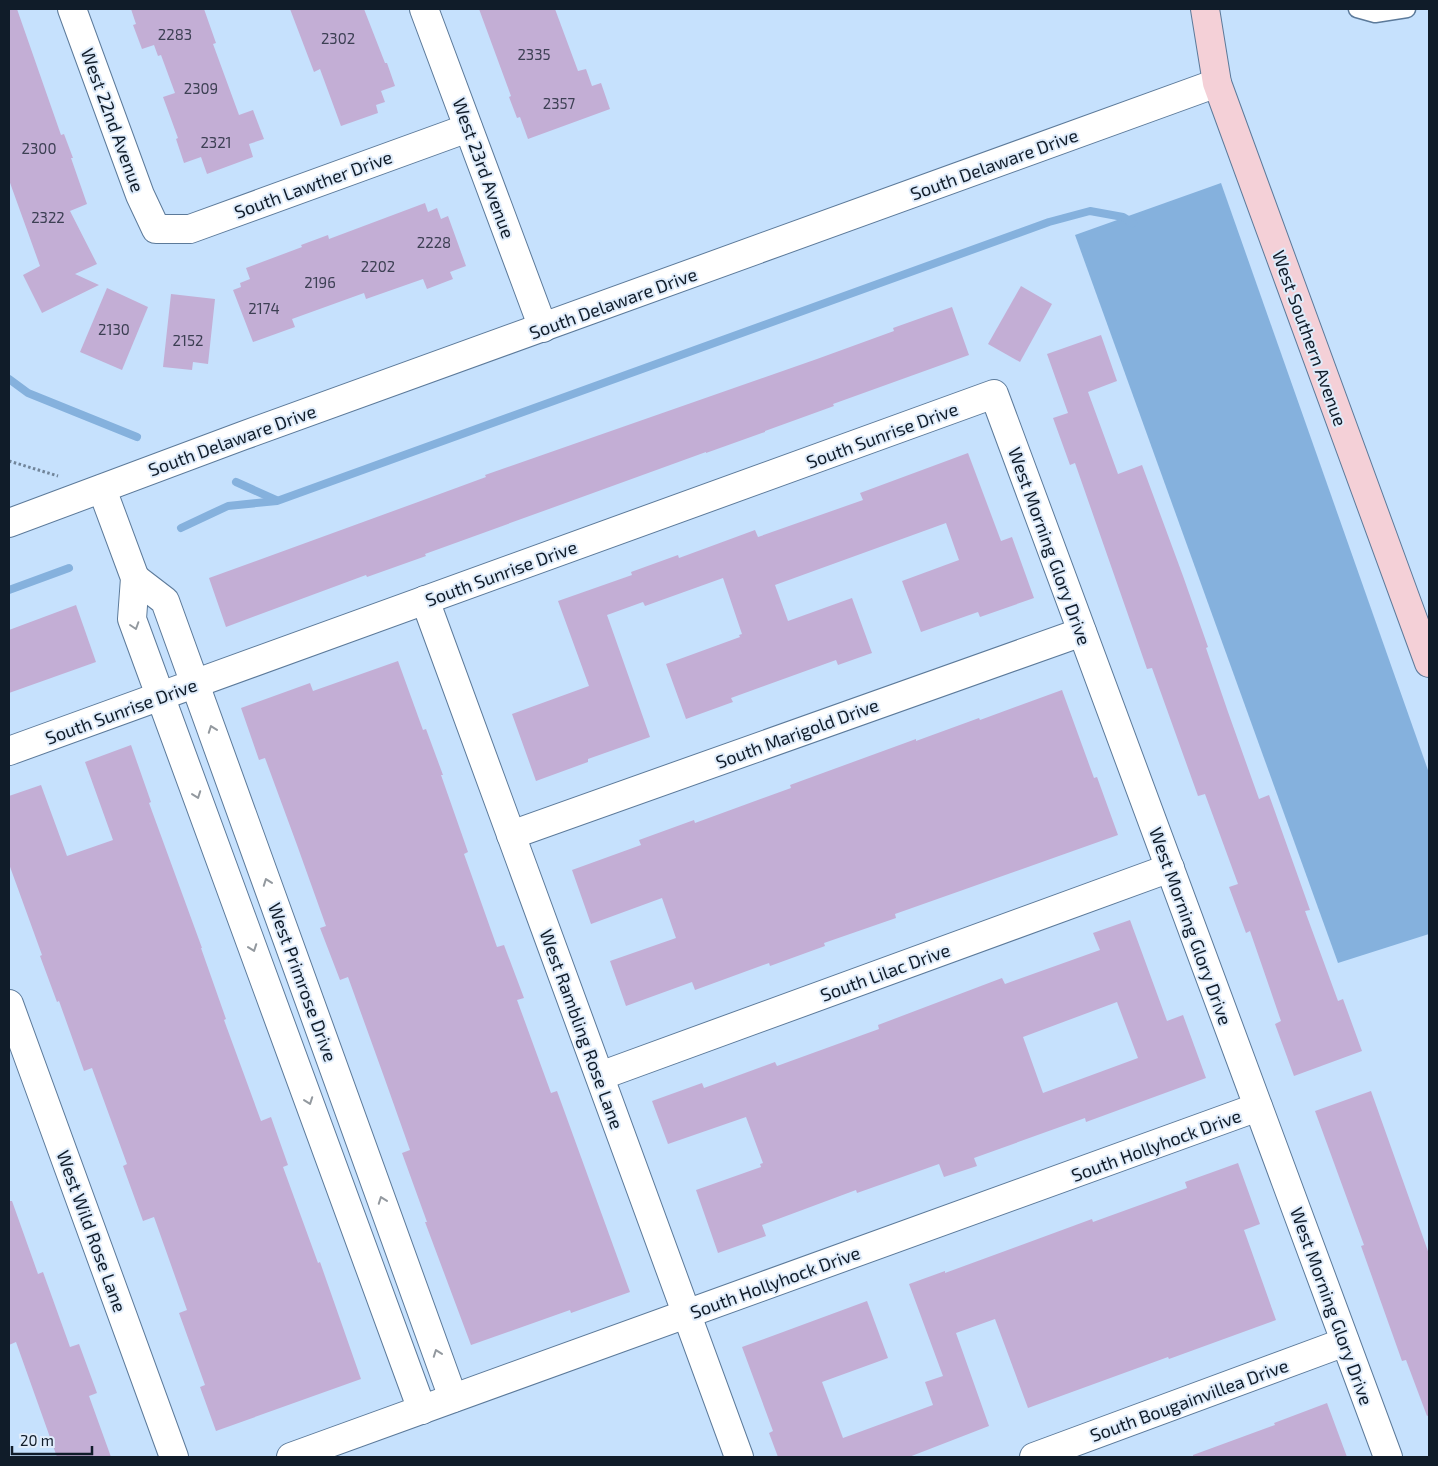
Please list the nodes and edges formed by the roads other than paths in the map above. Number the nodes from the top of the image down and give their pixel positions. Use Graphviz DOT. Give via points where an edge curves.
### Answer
graph roads {
  1 [pos="72,9"];
  2 [pos="424,9"];
  3 [pos="1205,9"];
  4 [pos="1357,9"];
  5 [pos="1406,9"];
  6 [pos="1217,83"];
  7 [pos="468,128"];
  8 [pos="156,229"];
  9 [pos="543,328"];
  10 [pos="994,394"];
  11 [pos="102,489"];
  12 [pos="9,523"];
  13 [pos="135,578"];
  14 [pos="425,600"];
  15 [pos="1082,632"];
  16 [pos="1429,663"];
  17 [pos="195,684"];
  18 [pos="160,696"];
  19 [pos="9,751"];
  20 [pos="511,835"];
  21 [pos="1170,868"];
  22 [pos="9,1004"];
  23 [pos="600,1076"];
  24 [pos="1258,1107"];
  25 [pos="687,1314"];
  26 [pos="1345,1342"];
  27 [pos="453,1398"];
  28 [pos="422,1410"];
  29 [pos="174,1457"];
  30 [pos="291,1457"];
  31 [pos="739,1457"];
  32 [pos="1034,1457"];
  33 [pos="1388,1457"];
  1 -- 8 [label="street, West 22nd Avenue" via="140,195"];
  2 -- 7 [label="street, West 23rd Avenue"];
  3 -- 6 [label="main road, West Southern Avenue"];
  4 -- 5 [label="lane" via="1375,14"];
  6 -- 9 [label="street, South Delaware Drive"];
  6 -- 16 [label="main road, West Southern Avenue"];
  7 -- 8 [label="street, South Lawther Drive" via="190,229"];
  7 -- 9 [label="street, West 23rd Avenue"];
  9 -- 11 [label="street, South Delaware Drive"];
  10 -- 14 [label="street, South Sunrise Drive"];
  10 -- 15 [label="street, West Morning Glory Drive"];
  11 -- 12 [label="street, South Delaware Drive"];
  11 -- 13 [label="street, West Primrose Drive"];
  13 -- 17 [label="street, West Primrose Drive" via="165,601"];
  13 -- 18 [label="street, West Primrose Drive, one-way" via="132,619"];
  14 -- 17 [label="street, South Sunrise Drive"];
  14 -- 20 [label="street, West Rambling Rose Lane"];
  15 -- 20 [label="street, South Marigold Drive"];
  15 -- 21 [label="street, West Morning Glory Drive"];
  17 -- 18 [label="street, South Sunrise Drive"];
  27 -- 17 [label="street, West Primrose Drive, one-way"];
  18 -- 19 [label="street, South Sunrise Drive"];
  18 -- 28 [label="street, West Primrose Drive, one-way"];
  20 -- 23 [label="street, West Rambling Rose Lane"];
  21 -- 23 [label="street, South Lilac Drive"];
  21 -- 24 [label="street, West Morning Glory Drive"];
  22 -- 29 [label="street, West Wild Rose Lane"];
  23 -- 25 [label="street, West Rambling Rose Lane"];
  24 -- 25 [label="street, South Hollyhock Drive"];
  24 -- 26 [label="street, West Morning Glory Drive"];
  25 -- 27 [label="street, South Hollyhock Drive"];
  25 -- 31 [label="street, West Rambling Rose Lane"];
  26 -- 32 [label="street, South Bougainvillea Drive"];
  26 -- 33 [label="street, West Morning Glory Drive"];
  27 -- 28 [label="street, South Hollyhock Drive"];
  28 -- 30 [label="street, South Hollyhock Drive"];
}
